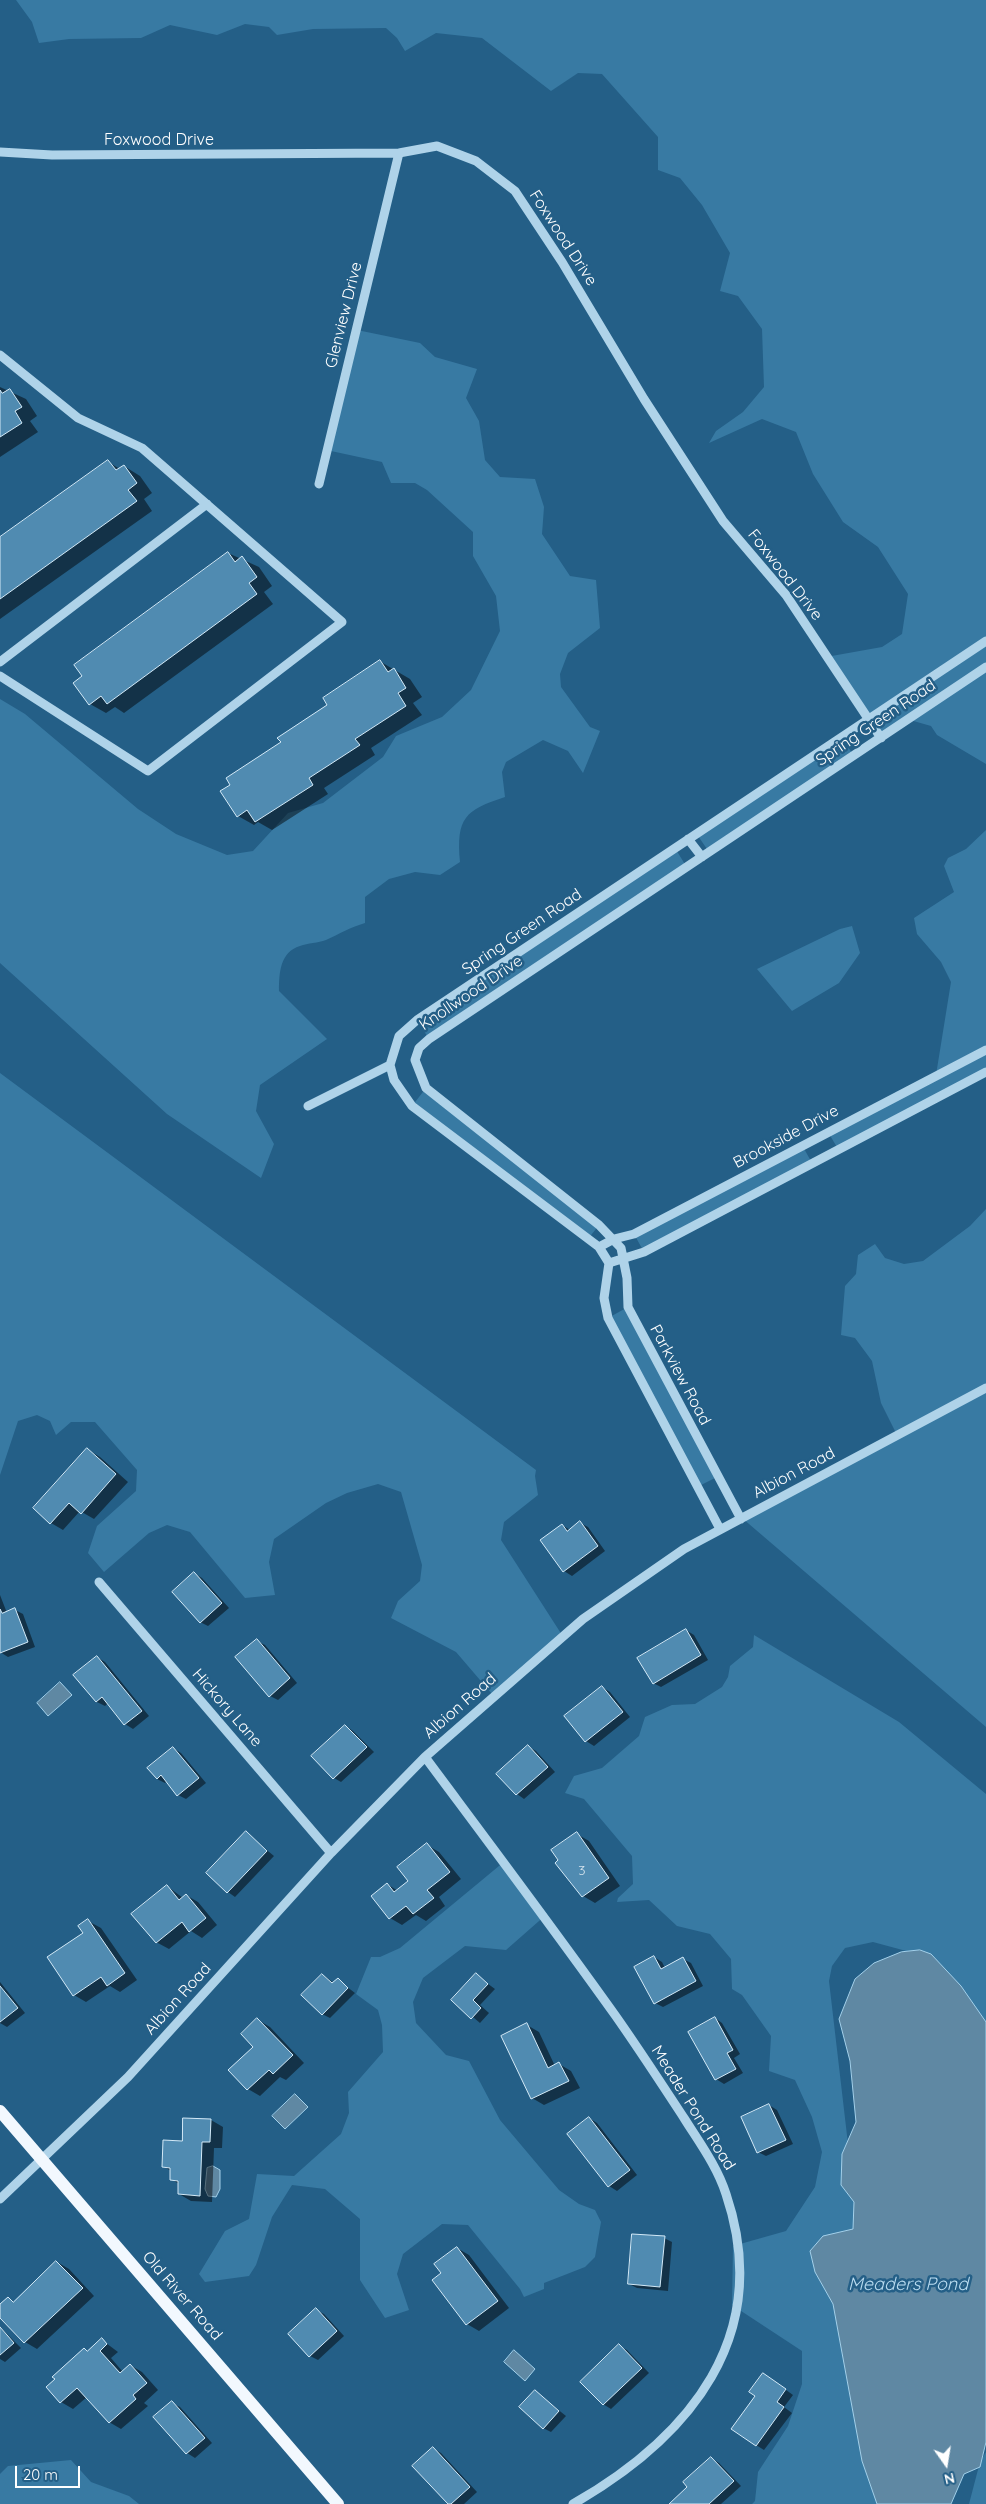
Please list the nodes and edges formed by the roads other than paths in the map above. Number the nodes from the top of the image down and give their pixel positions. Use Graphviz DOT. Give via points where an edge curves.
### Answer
graph roads {
  1 [pos="0,152"];
  2 [pos="398,153"];
  3 [pos="0,355"];
  4 [pos="318,484"];
  5 [pos="207,504"];
  6 [pos="986,641"];
  7 [pos="0,662"];
  8 [pos="986,667"];
  9 [pos="0,676"];
  10 [pos="869,720"];
  11 [pos="881,738"];
  12 [pos="688,839"];
  13 [pos="702,857"];
  14 [pos="986,1050"];
  15 [pos="390,1064"];
  16 [pos="986,1072"];
  17 [pos="308,1106"];
  18 [pos="614,1239"];
  19 [pos="599,1247"];
  20 [pos="624,1258"];
  21 [pos="609,1263"];
  22 [pos="986,1388"];
  23 [pos="741,1519"];
  24 [pos="720,1529"];
  25 [pos="99,1582"];
  26 [pos="425,1757"];
  27 [pos="332,1853"];
  28 [pos="0,2111"];
  29 [pos="42,2159"];
  30 [pos="0,2199"];
  31 [pos="338,2504"];
  32 [pos="573,2504"];
  1 -- 2 [label="street, Foxwood Drive" via="52,155"];
  2 -- 4 [label="street, Glenview Drive"];
  2 -- 10 [label="street, Foxwood Drive" via="437,146 476,161 514,191 562,262 644,399 723,521 786,595"];
  3 -- 5 [label="street" via="78,418 142,448"];
  5 -- 7 [label="street"];
  5 -- 9 [label="street" via="342,622 148,770"];
  6 -- 10 [label="street, Spring Green Road"];
  8 -- 11 [label="street, Spring Green Road"];
  10 -- 11 [label="street, Foxwood Drive"];
  10 -- 12 [label="street, Spring Green Road"];
  11 -- 13 [label="street, Spring Green Road"];
  12 -- 13 [label="street"];
  12 -- 15 [label="street, Spring Green Road" via="417,1020 399,1036"];
  13 -- 18 [label="street, Knollwood Drive" via="429,1038 419,1048 415,1060 426,1088"];
  14 -- 18 [label="street, Brookside Drive" via="634,1234"];
  15 -- 17 [label="street"];
  15 -- 19 [label="street" via="394,1080 412,1106"];
  16 -- 20 [label="street" via="644,1252"];
  18 -- 19 [label="street, Brookside Drive"];
  18 -- 20 [label="street, Parkview Road"];
  19 -- 21 [label="street"];
  20 -- 21 [label="street"];
  20 -- 23 [label="street, Parkview Road" via="628,1307"];
  21 -- 24 [label="street" via="604,1298 608,1318"];
  22 -- 23 [label="street, Albion Road"];
  23 -- 24 [label="street, Albion Road"];
  24 -- 26 [label="street, Albion Road" via="584,1619"];
  25 -- 27 [label="street, Hickory Lane"];
  26 -- 27 [label="street, Albion Road"];
  26 -- 32 [label="street, Meader Pond Road" via="576,1959 645,2058 710,2160 726,2194 734,2224 739,2274 726,2352 682,2420 646,2455"];
  27 -- 29 [label="street, Albion Road" via="128,2076"];
  28 -- 29 [label="main road, Old River Road"];
  29 -- 30 [label="street, Albion Road"];
  29 -- 31 [label="main road, Old River Road"];
}
